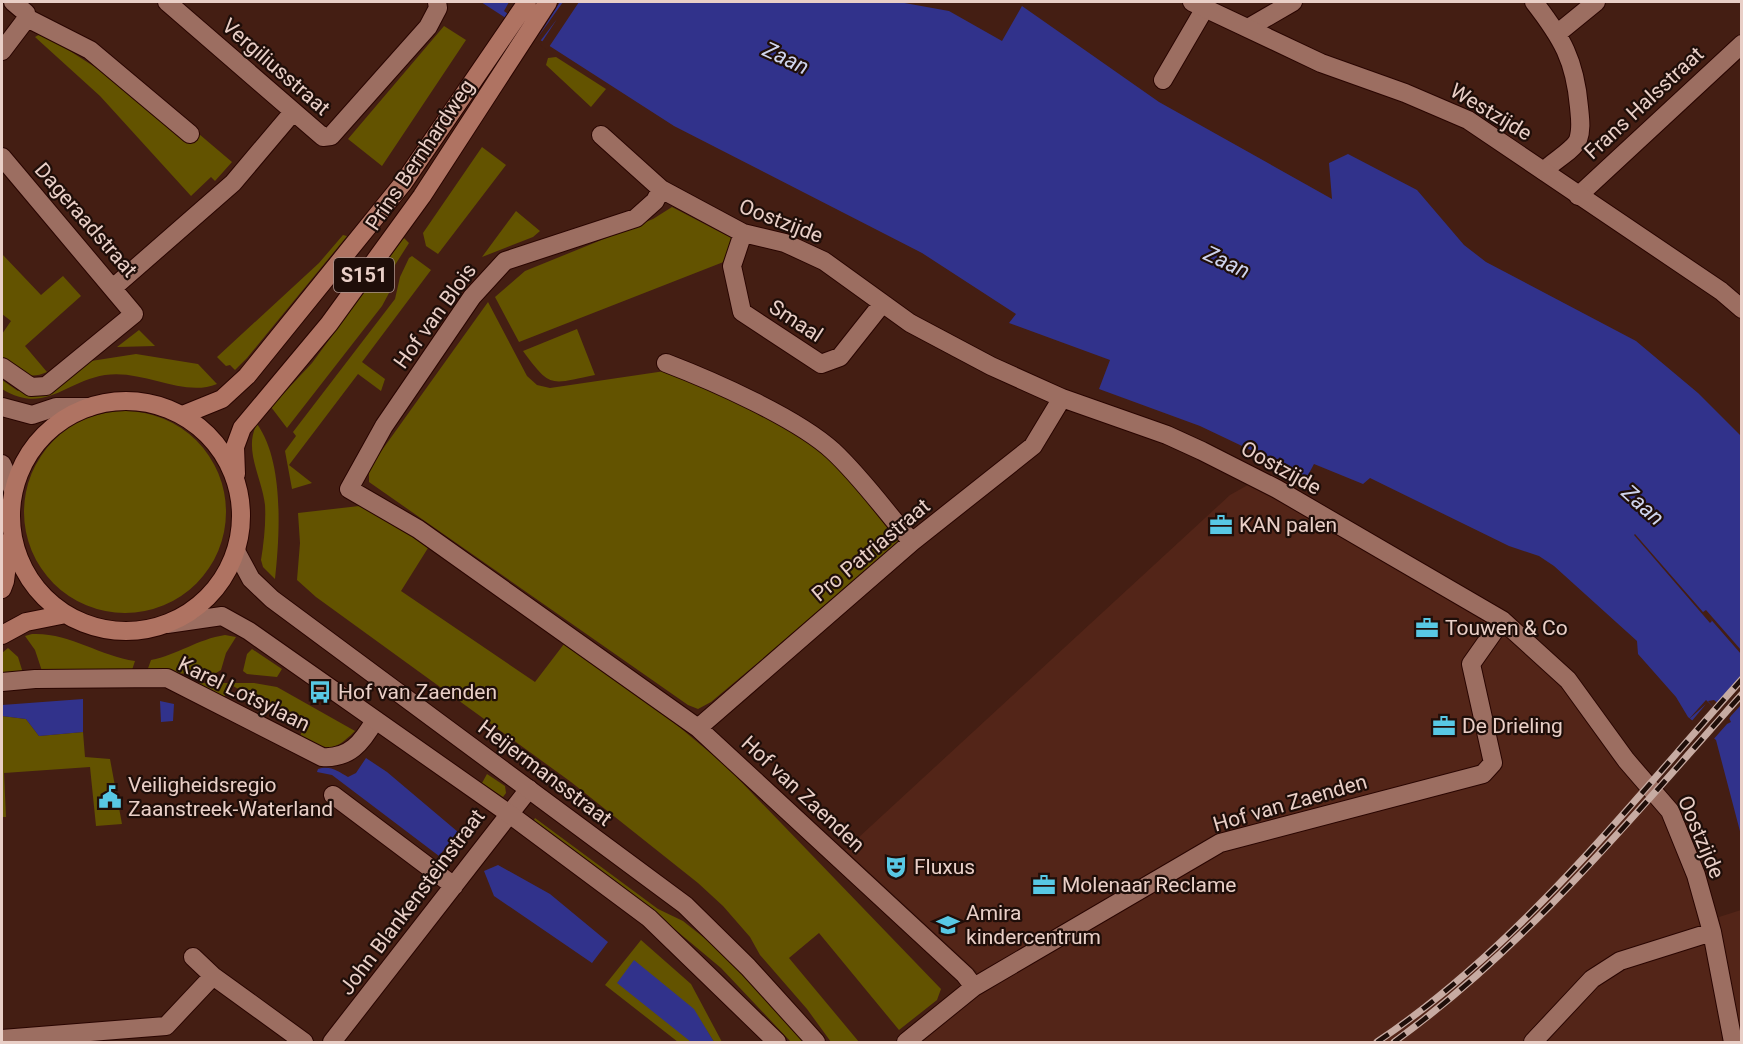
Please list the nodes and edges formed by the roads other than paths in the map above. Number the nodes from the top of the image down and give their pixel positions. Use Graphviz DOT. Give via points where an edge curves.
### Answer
graph roads {
  1 [pos="14,2"];
  2 [pos="167,2"];
  3 [pos="527,2"];
  4 [pos="548,2"];
  5 [pos="1293,2"];
  6 [pos="1534,2"];
  7 [pos="1596,2"];
  8 [pos="438,5"];
  9 [pos="1198,5"];
  10 [pos="27,18"];
  11 [pos="1248,28"];
  12 [pos="1558,33"];
  13 [pos="1742,44"];
  14 [pos="2,51"];
  15 [pos="496,65"];
  16 [pos="1163,80"];
  17 [pos="293,112"];
  18 [pos="190,134"];
  19 [pos="601,135"];
  20 [pos="2,157"];
  21 [pos="1544,171"];
  22 [pos="661,189"];
  23 [pos="1578,196"];
  24 [pos="743,233"];
  25 [pos="114,286"];
  26 [pos="882,304"];
  27 [pos="1742,309"];
  28 [pos="666,363"];
  29 [pos="2,367"];
  30 [pos="1062,398"];
  31 [pos="2,407"];
  32 [pos="89,407"];
  33 [pos="185,414"];
  34 [pos="2,464"];
  35 [pos="236,479"];
  36 [pos="349,489"];
  37 [pos="13,490"];
  38 [pos="12,529"];
  39 [pos="912,542"];
  40 [pos="237,553"];
  41 [pos="2,589"];
  42 [pos="66,614"];
  43 [pos="1502,620"];
  44 [pos="167,624"];
  45 [pos="2,635"];
  46 [pos="2,682"];
  47 [pos="375,720"];
  48 [pos="698,728"];
  49 [pos="529,789"];
  50 [pos="333,795"];
  51 [pos="508,813"];
  52 [pos="454,886"];
  53 [pos="1712,932"];
  54 [pos="193,957"];
  55 [pos="213,976"];
  56 [pos="974,987"];
  57 [pos="2,1039"];
  58 [pos="304,1042"];
  59 [pos="332,1042"];
  60 [pos="777,1042"];
  61 [pos="816,1042"];
  62 [pos="906,1042"];
  63 [pos="1533,1042"];
  64 [pos="1733,1042"];
  1 -- 10 [label="street"];
  2 -- 17 [label="street, Vergiliusstraat"];
  3 -- 15 [label="main road, Prins Bernhardweg / S151"];
  4 -- 15 [label="main road, Prins Bernhardweg / S151"];
  5 -- 11 [label="street"];
  6 -- 12 [label="street"];
  7 -- 12 [label="street"];
  8 -- 17 [label="street, Vergiliusstraat" via="428,27 331,136 323,137"];
  9 -- 11 [label="street, Westzijde"];
  9 -- 16 [label="street"];
  10 -- 14 [label="street"];
  10 -- 18 [label="street" via="90,51"];
  11 -- 21 [label="street, Westzijde" via="1321,63 1468,120"];
  12 -- 21 [label="street" via="1570,55 1577,81 1581,128 1575,145"];
  13 -- 23 [label="street, Frans Halsstraat"];
  15 -- 33 [label="main road, Prins Bernhardweg / S151" via="247,376 222,399"];
  15 -- 35 [label="main road, Prins Bernhardweg / S151" via="422,196 329,324 242,428 235,447"];
  17 -- 25 [label="street" via="233,183"];
  19 -- 22 [label="street, Oostzijde"];
  20 -- 25 [label="street, Dageraadstraat"];
  21 -- 23 [label="street, Westzijde"];
  22 -- 24 [label="street, Oostzijde"];
  22 -- 36 [label="street, Hof van Blois" via="655,201 636,218 505,261 472,297 384,426"];
  23 -- 27 [label="street, Westzijde"];
  24 -- 26 [label="street, Oostzijde" via="785,243 824,261"];
  24 -- 26 [label="street, Smaal" via="732,266 742,312 821,364 840,357"];
  25 -- 29 [label="street, Dageraadstraat" via="134,314 46,386 31,387"];
  26 -- 30 [label="street, Oostzijde" via="991,366"];
  28 -- 39 [label="street" via="702,376 795,424 832,451"];
  30 -- 39 [label="street, Pro Patriastraat" via="1033,446"];
  30 -- 43 [label="street, Oostzijde" via="1202,451 1276,489"];
  31 -- 32 [label="street" via="32,415 56,407"];
  32 -- 33 [label="main road, S151" via="132,402"];
  32 -- 37 [label="main road, S151" via="45,435 27,456"];
  33 -- 35 [label="main road, S151" via="212,442"];
  34 -- 37 [label="street"];
  35 -- 40 [label="main road, S151" via="242,518"];
  36 -- 48 [label="street, Hof van Zaenden" via="418,530"];
  37 -- 38 [label="main road, S151"];
  38 -- 41 [label="main road, S151"];
  38 -- 42 [label="main road, S151" via="25,569 39,592"];
  39 -- 48 [label="street, Pro Patriastraat"];
  40 -- 44 [label="main road, S151" via="208,597"];
  40 -- 49 [label="street, Heijermansstraat" via="251,579 272,599"];
  42 -- 44 [label="main road, S151" via="108,630 130,631"];
  42 -- 45 [label="main road" via="26,622"];
  43 -- 53 [label="street, Oostzijde" via="1568,680 1626,760 1670,811 1696,875"];
  43 -- 56 [label="street, Hof van Zaenden" via="1471,664 1493,763 1483,774 1220,843"];
  44 -- 47 [label="street" via="216,616 236,622"];
  46 -- 47 [label="street, Karel Lotsylaan" via="167,678 322,757 338,758 354,748"];
  47 -- 51 [label="street"];
  48 -- 56 [label="street, Hof van Zaenden"];
  49 -- 51 [label="street, John Blankensteinstraat"];
  49 -- 61 [label="street, Heijermansstraat" via="685,905"];
  50 -- 52 [label="street"];
  51 -- 52 [label="street, John Blankensteinstraat"];
  51 -- 60 [label="street" via="649,918"];
  52 -- 59 [label="street, John Blankensteinstraat"];
  53 -- 63 [label="street" via="1620,961 1592,979"];
  53 -- 64 [label="street, Oostzijde"];
  54 -- 55 [label="street"];
  55 -- 57 [label="street" via="166,1026"];
  55 -- 58 [label="street"];
  56 -- 62 [label="street, Hof van Zaenden"];
}
